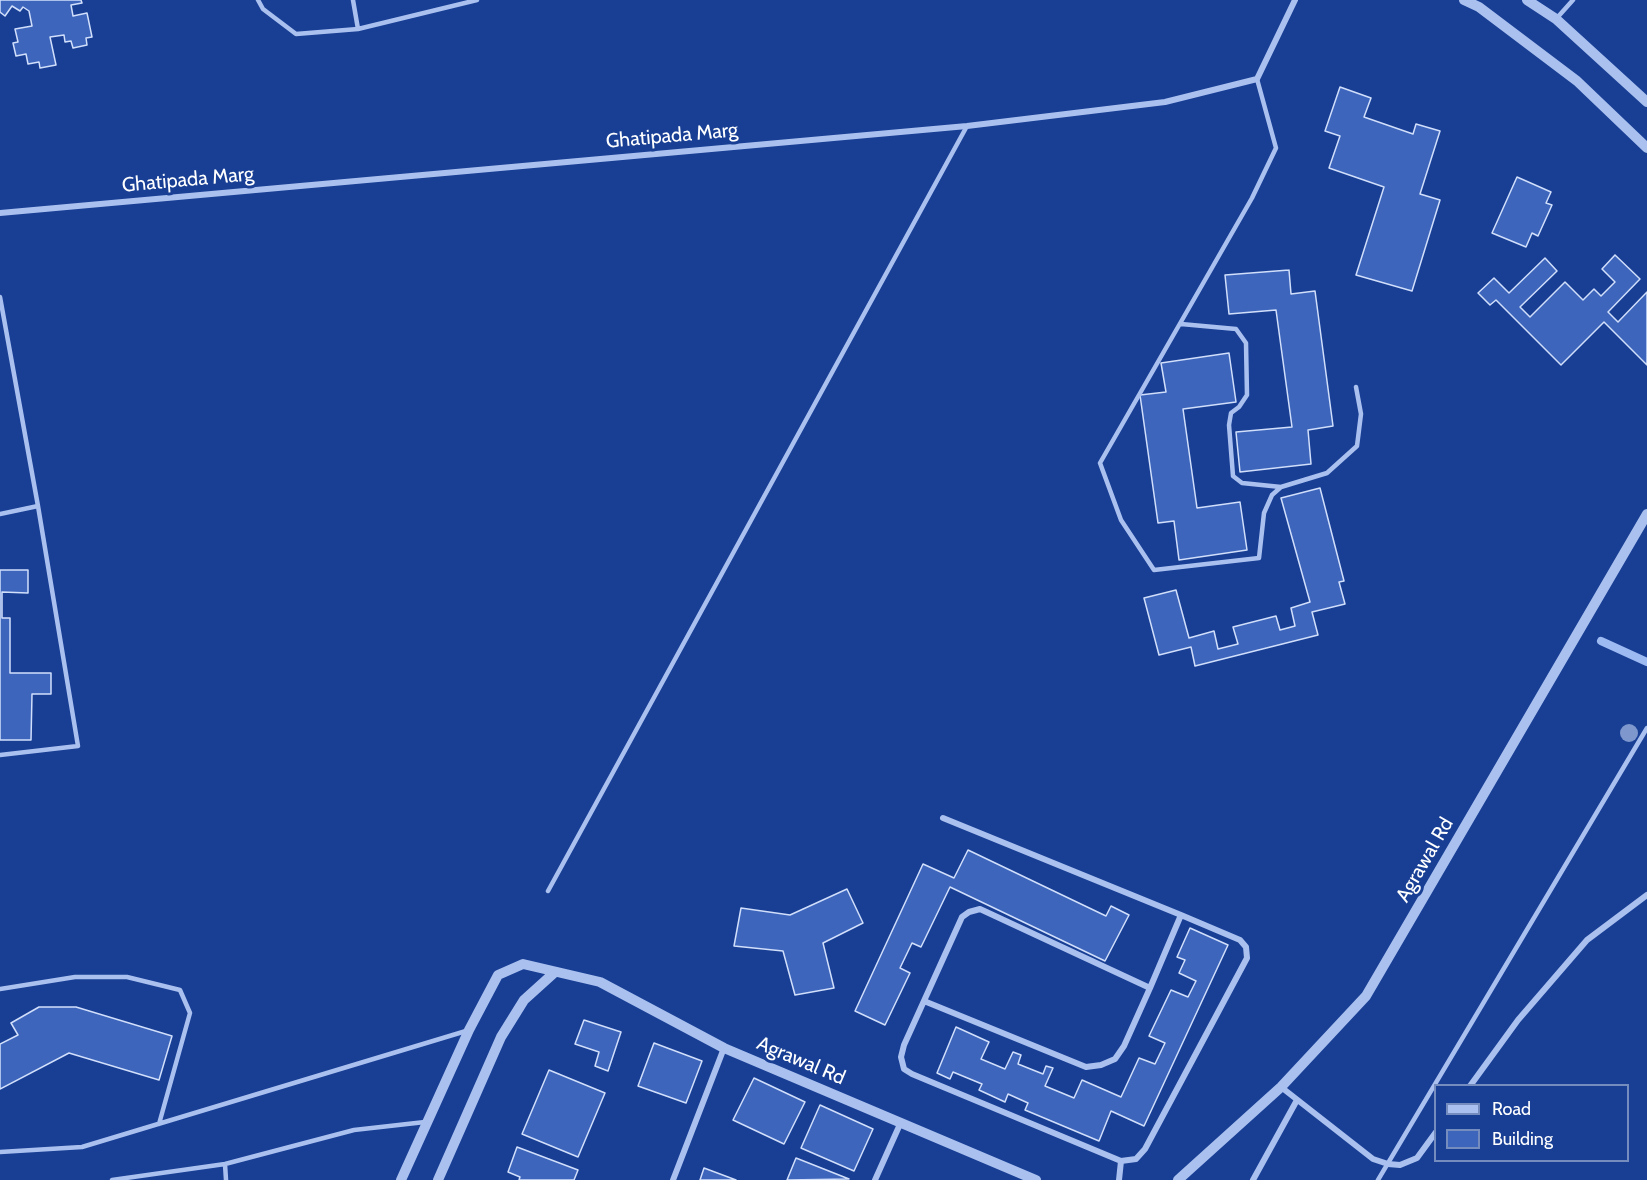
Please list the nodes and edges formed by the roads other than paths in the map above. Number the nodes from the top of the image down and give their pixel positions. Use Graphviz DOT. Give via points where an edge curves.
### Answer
graph roads {
  1 [pos="258,0"];
  2 [pos="353,0"];
  3 [pos="477,0"];
  4 [pos="1295,0"];
  5 [pos="1464,0"];
  6 [pos="1527,0"];
  7 [pos="1573,0"];
  8 [pos="1556,19"];
  9 [pos="357,29"];
  10 [pos="1257,79"];
  11 [pos="1647,102"];
  12 [pos="967,126"];
  13 [pos="1647,148"];
  14 [pos="0,213"];
  15 [pos="0,297"];
  16 [pos="1181,324"];
  17 [pos="1356,387"];
  18 [pos="1281,487"];
  19 [pos="38,506"];
  20 [pos="0,513"];
  21 [pos="1647,514"];
  22 [pos="1647,728"];
  23 [pos="0,755"];
  24 [pos="943,818"];
  25 [pos="548,891"];
  26 [pos="1647,895"];
  27 [pos="1181,915"];
  28 [pos="555,972"];
  29 [pos="1150,988"];
  30 [pos="0,989"];
  31 [pos="924,1000"];
  32 [pos="470,1030"];
  33 [pos="724,1048"];
  34 [pos="1436,1084"];
  35 [pos="1471,1084"];
  36 [pos="1434,1087"];
  37 [pos="1281,1088"];
  38 [pos="1298,1100"];
  39 [pos="428,1121"];
  40 [pos="902,1122"];
  41 [pos="159,1124"];
  42 [pos="1434,1135"];
  43 [pos="0,1152"];
  44 [pos="1121,1161"];
  45 [pos="225,1164"];
  46 [pos="1388,1164"];
  47 [pos="112,1180"];
  48 [pos="226,1180"];
  49 [pos="401,1180"];
  50 [pos="438,1180"];
  51 [pos="673,1180"];
  52 [pos="875,1180"];
  53 [pos="1036,1180"];
  54 [pos="1119,1180"];
  55 [pos="1178,1180"];
  56 [pos="1253,1180"];
  57 [pos="1378,1180"];
  1 -- 9 [label="lane" via="263,9 296,34"];
  2 -- 9 [label="lane"];
  3 -- 9 [label="lane"];
  4 -- 10 [label="street"];
  5 -- 13 [label="street" via="1479,7 1577,81"];
  6 -- 8 [label="street"];
  7 -- 8 [label="lane"];
  8 -- 11 [label="street"];
  10 -- 12 [label="street, Ghatipada Marg" via="1166,102"];
  10 -- 16 [label="lane" via="1276,148"];
  12 -- 14 [label="street, Ghatipada Marg"];
  12 -- 25 [label="lane"];
  15 -- 19 [label="lane"];
  16 -- 18 [label="lane" via="1236,329 1246,344 1247,395 1231,413 1229,425 1233,476 1242,483"];
  16 -- 18 [label="lane" via="1100,463 1121,520 1154,570 1259,558 1264,513 1272,495"];
  17 -- 18 [label="lane" via="1361,414 1357,446 1327,473"];
  19 -- 20 [label="lane"];
  19 -- 23 [label="lane" via="78,746"];
  21 -- 37 [label="street, Agrawal Rd" via="1366,996"];
  22 -- 34 [label="lane"];
  24 -- 27 [label="street"];
  26 -- 35 [label="street" via="1587,940 1518,1020"];
  27 -- 29 [label="street"];
  27 -- 44 [label="street" via="1240,940 1246,947 1247,958 1145,1149 1136,1159"];
  28 -- 32 [label="street, Agrawal Rd" via="523,964 498,975"];
  28 -- 33 [label="street, Agrawal Rd" via="600,982"];
  28 -- 50 [label="street" via="524,1000 501,1037"];
  29 -- 31 [label="street" via="1115,1059 1086,1067"];
  29 -- 31 [label="street" via="980,909 962,917"];
  30 -- 41 [label="lane" via="75,977 127,977 180,990 190,1013"];
  31 -- 44 [label="street" via="902,1051 904,1069"];
  32 -- 39 [label="street, Agrawal Rd"];
  32 -- 41 [label="lane"];
  33 -- 40 [label="street, Agrawal Rd"];
  33 -- 51 [label="street"];
  36 -- 46 [label="lane"];
  37 -- 38 [label="street"];
  37 -- 55 [label="street, Agrawal Rd"];
  38 -- 46 [label="street" via="1373,1159"];
  38 -- 56 [label="street"];
  39 -- 45 [label="lane" via="354,1130"];
  39 -- 49 [label="street, Agrawal Rd"];
  40 -- 52 [label="street"];
  40 -- 53 [label="street, Agrawal Rd"];
  41 -- 43 [label="lane" via="82,1147"];
  42 -- 46 [label="street" via="1417,1158 1400,1165"];
  44 -- 54 [label="street"];
  45 -- 47 [label="lane"];
  45 -- 48 [label="lane"];
  46 -- 57 [label="lane"];
}
